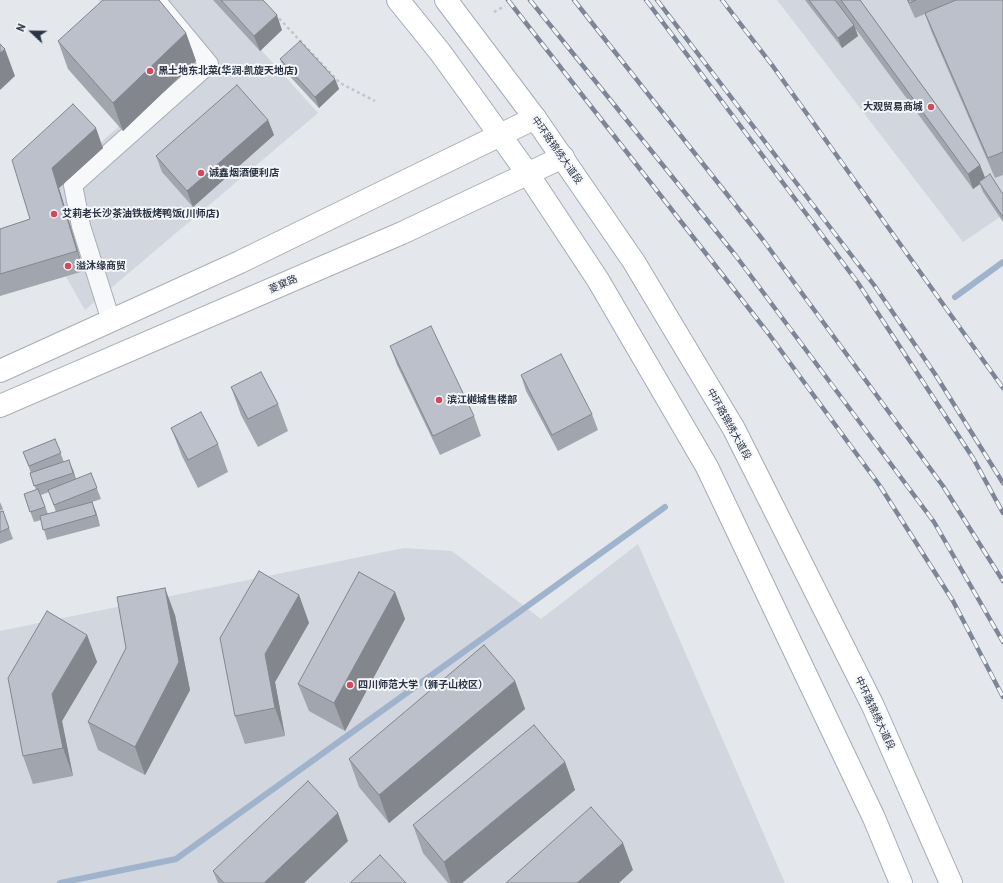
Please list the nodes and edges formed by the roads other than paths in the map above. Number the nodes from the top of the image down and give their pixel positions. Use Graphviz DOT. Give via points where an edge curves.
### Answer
graph roads {
  1 [pos="156,0"];
  2 [pos="398,0"];
  3 [pos="446,0"];
  4 [pos="535,118"];
  5 [pos="500,137"];
  6 [pos="563,157"];
  7 [pos="528,174"];
  8 [pos="111,321"];
  9 [pos="0,371"];
  10 [pos="0,406"];
  11 [pos="901,883"];
  12 [pos="951,883"];
  1 -- 8 [label="street" via="209,64 73,185 81,226"];
  2 -- 5 [label="main road" via="440,52"];
  3 -- 4 [label="main road, 中环路锦绣大道段"];
  4 -- 5 [label="main road"];
  4 -- 6 [label="main road, 中环路锦绣大道段"];
  5 -- 7 [label="main road"];
  5 -- 8 [label="main road"];
  6 -- 7 [label="main road, 菱窠路"];
  6 -- 12 [label="main road, 中环路锦绣大道段" via="634,262 734,429 873,706"];
  7 -- 10 [label="main road, 菱窠路" via="395,236"];
  7 -- 11 [label="main road" via="598,280 707,467 874,818"];
  8 -- 9 [label="main road"];
}
